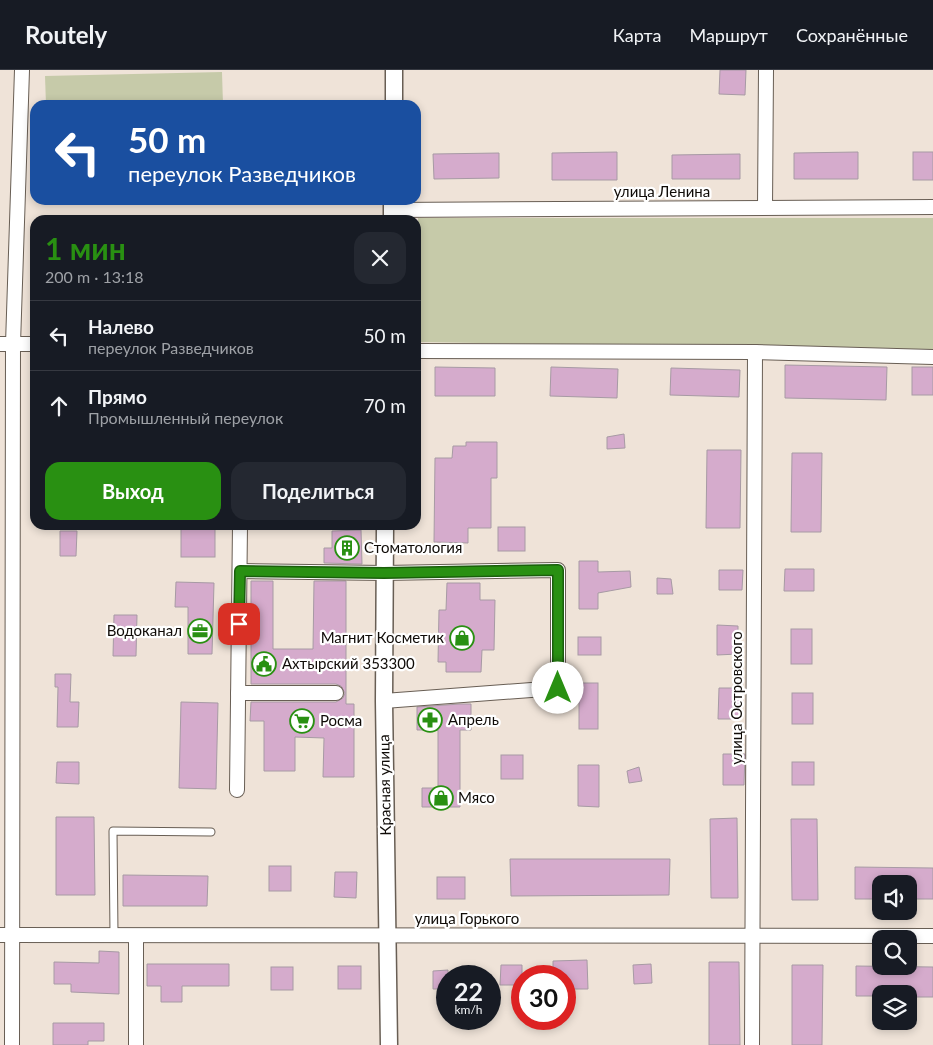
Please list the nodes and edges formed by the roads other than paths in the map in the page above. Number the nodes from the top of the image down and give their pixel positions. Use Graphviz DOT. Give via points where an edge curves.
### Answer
graph roads {
  1 [pos="22,70"];
  2 [pos="394,70"];
  3 [pos="766,70"];
  4 [pos="394,100"];
  5 [pos="765,207"];
  6 [pos="933,208"];
  7 [pos="392,210"];
  8 [pos="6,344"];
  9 [pos="30,344"];
  10 [pos="421,351"];
  11 [pos="755,352"];
  12 [pos="933,357"];
  13 [pos="240,530"];
  14 [pos="384,530"];
  15 [pos="240,571"];
  16 [pos="384,573"];
  17 [pos="336,692"];
  18 [pos="238,693"];
  19 [pos="384,701"];
  20 [pos="237,790"];
  21 [pos="212,832"];
  22 [pos="7,935"];
  23 [pos="387,935"];
  24 [pos="752,935"];
  25 [pos="114,936"];
  26 [pos="136,936"];
  27 [pos="933,936"];
  28 [pos="12,1045"];
  29 [pos="136,1045"];
  30 [pos="389,1045"];
  31 [pos="752,1045"];
  1 -- 8 [label="street"];
  2 -- 4 [label="street"];
  3 -- 5 [label="street"];
  5 -- 6 [label="street, улица Ленина"];
  5 -- 7 [label="street, улица Ленина"];
  8 -- 9 [label="street"];
  8 -- 22 [label="street"];
  10 -- 11 [label="street"];
  11 -- 12 [label="street"];
  11 -- 24 [label="street, улица Островского"];
  13 -- 15 [label="street"];
  14 -- 16 [label="street, Красная улица"];
  15 -- 16 [label="street"];
  15 -- 18 [label="street"];
  16 -- 19 [label="street, Красная улица"];
  16 -- 19 [label="street" via="558,570 558,688"];
  17 -- 18 [label="street"];
  18 -- 20 [label="street"];
  19 -- 23 [label="street, Красная улица"];
  21 -- 25 [label="lane" via="113,831"];
  22 -- 25 [label="street, улица Горького"];
  22 -- 28 [label="street"];
  23 -- 24 [label="street, улица Горького"];
  23 -- 26 [label="street, улица Горького"];
  23 -- 30 [label="street, Красная улица"];
  24 -- 27 [label="street, улица Горького"];
  24 -- 31 [label="street, улица Островского"];
  25 -- 26 [label="street, улица Горького"];
  26 -- 29 [label="street"];
}
